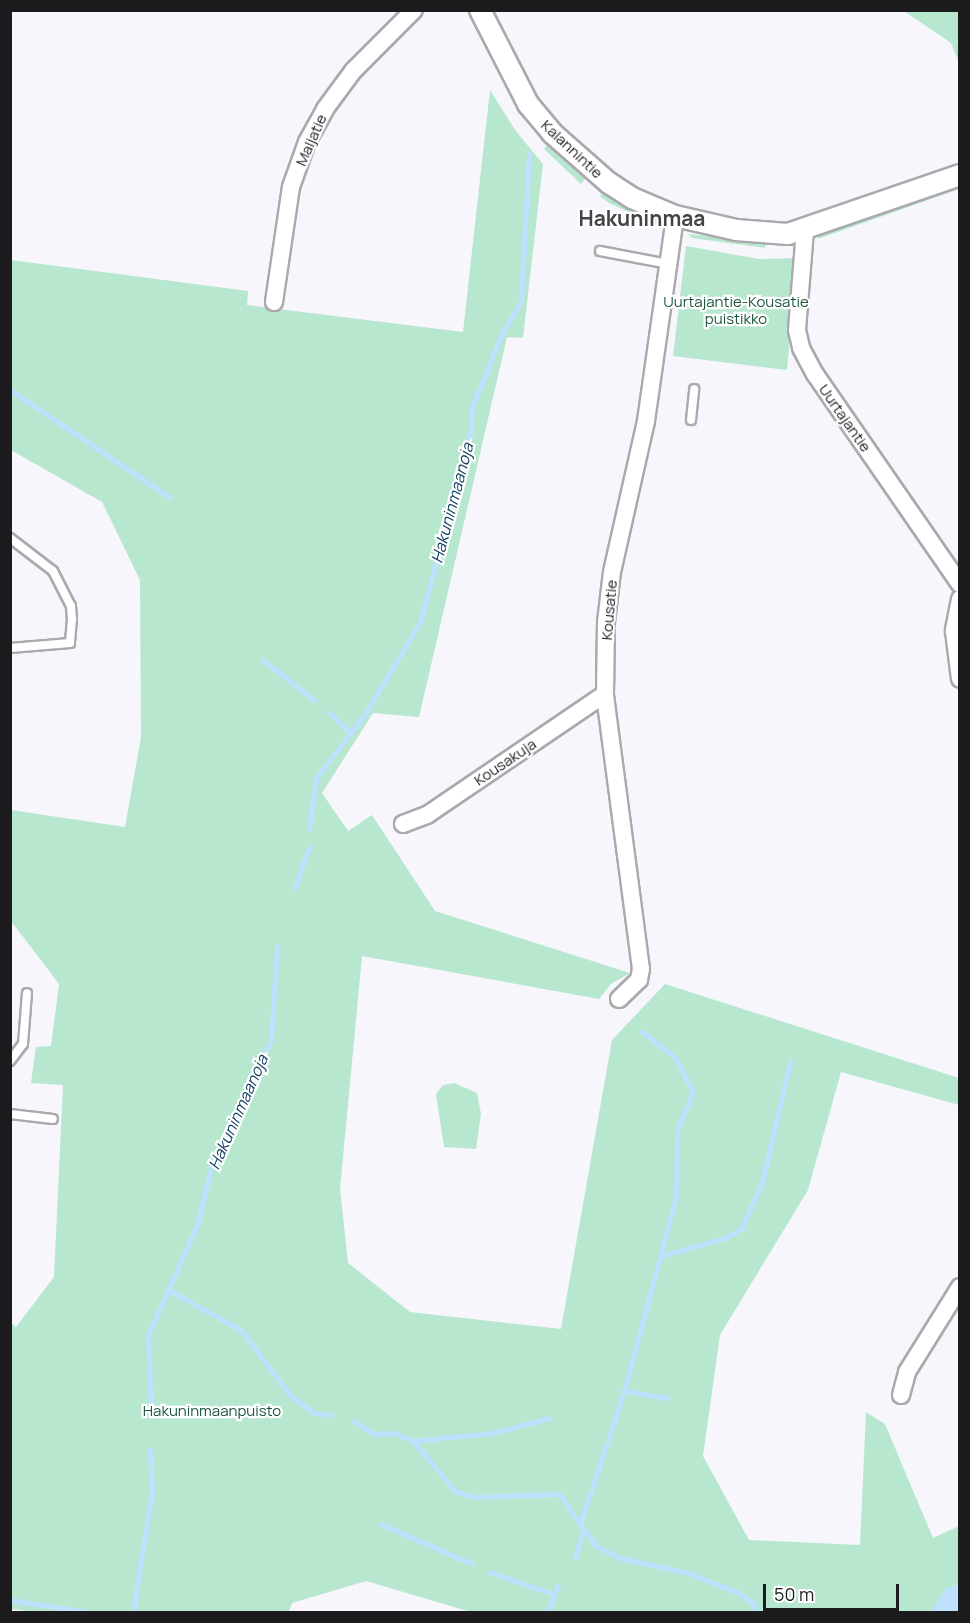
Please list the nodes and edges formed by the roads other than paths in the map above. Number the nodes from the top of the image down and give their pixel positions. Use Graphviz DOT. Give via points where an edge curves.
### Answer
graph roads {
  1 [pos="414,10"];
  2 [pos="480,10"];
  3 [pos="960,175"];
  4 [pos="675,216"];
  5 [pos="805,230"];
  6 [pos="600,251"];
  7 [pos="668,264"];
  8 [pos="274,302"];
  9 [pos="694,389"];
  10 [pos="691,420"];
  11 [pos="10,538"];
  12 [pos="960,585"];
  13 [pos="960,600"];
  14 [pos="10,648"];
  15 [pos="960,679"];
  16 [pos="604,694"];
  17 [pos="403,824"];
  18 [pos="27,993"];
  19 [pos="619,999"];
  20 [pos="10,1061"];
  21 [pos="10,1114"];
  22 [pos="52,1119"];
  23 [pos="960,1287"];
  24 [pos="901,1395"];
  1 -- 8 [label="street, Maljatie" via="353,71 307,142 291,187"];
  2 -- 4 [label="street, Kalannintie" via="540,121 587,167 632,198"];
  3 -- 5 [label="street, Kalannintie"];
  4 -- 5 [label="street, Kalannintie" via="736,230 788,234"];
  4 -- 7 [label="street, Kousatie"];
  5 -- 12 [label="street, Uurtajantie" via="797,330 801,348"];
  6 -- 7 [label="lane"];
  7 -- 16 [label="street, Kousatie" via="646,421 612,572"];
  9 -- 10 [label="lane"];
  11 -- 14 [label="lane" via="53,571 71,606 72,619 70,643"];
  13 -- 15 [label="street" via="954,631"];
  16 -- 17 [label="street, Kousakuja" via="427,815"];
  16 -- 19 [label="street, Kousatie" via="641,969 639,980"];
  18 -- 20 [label="lane" via="23,1044"];
  21 -- 22 [label="lane"];
  23 -- 24 [label="street" via="907,1372"];
}
